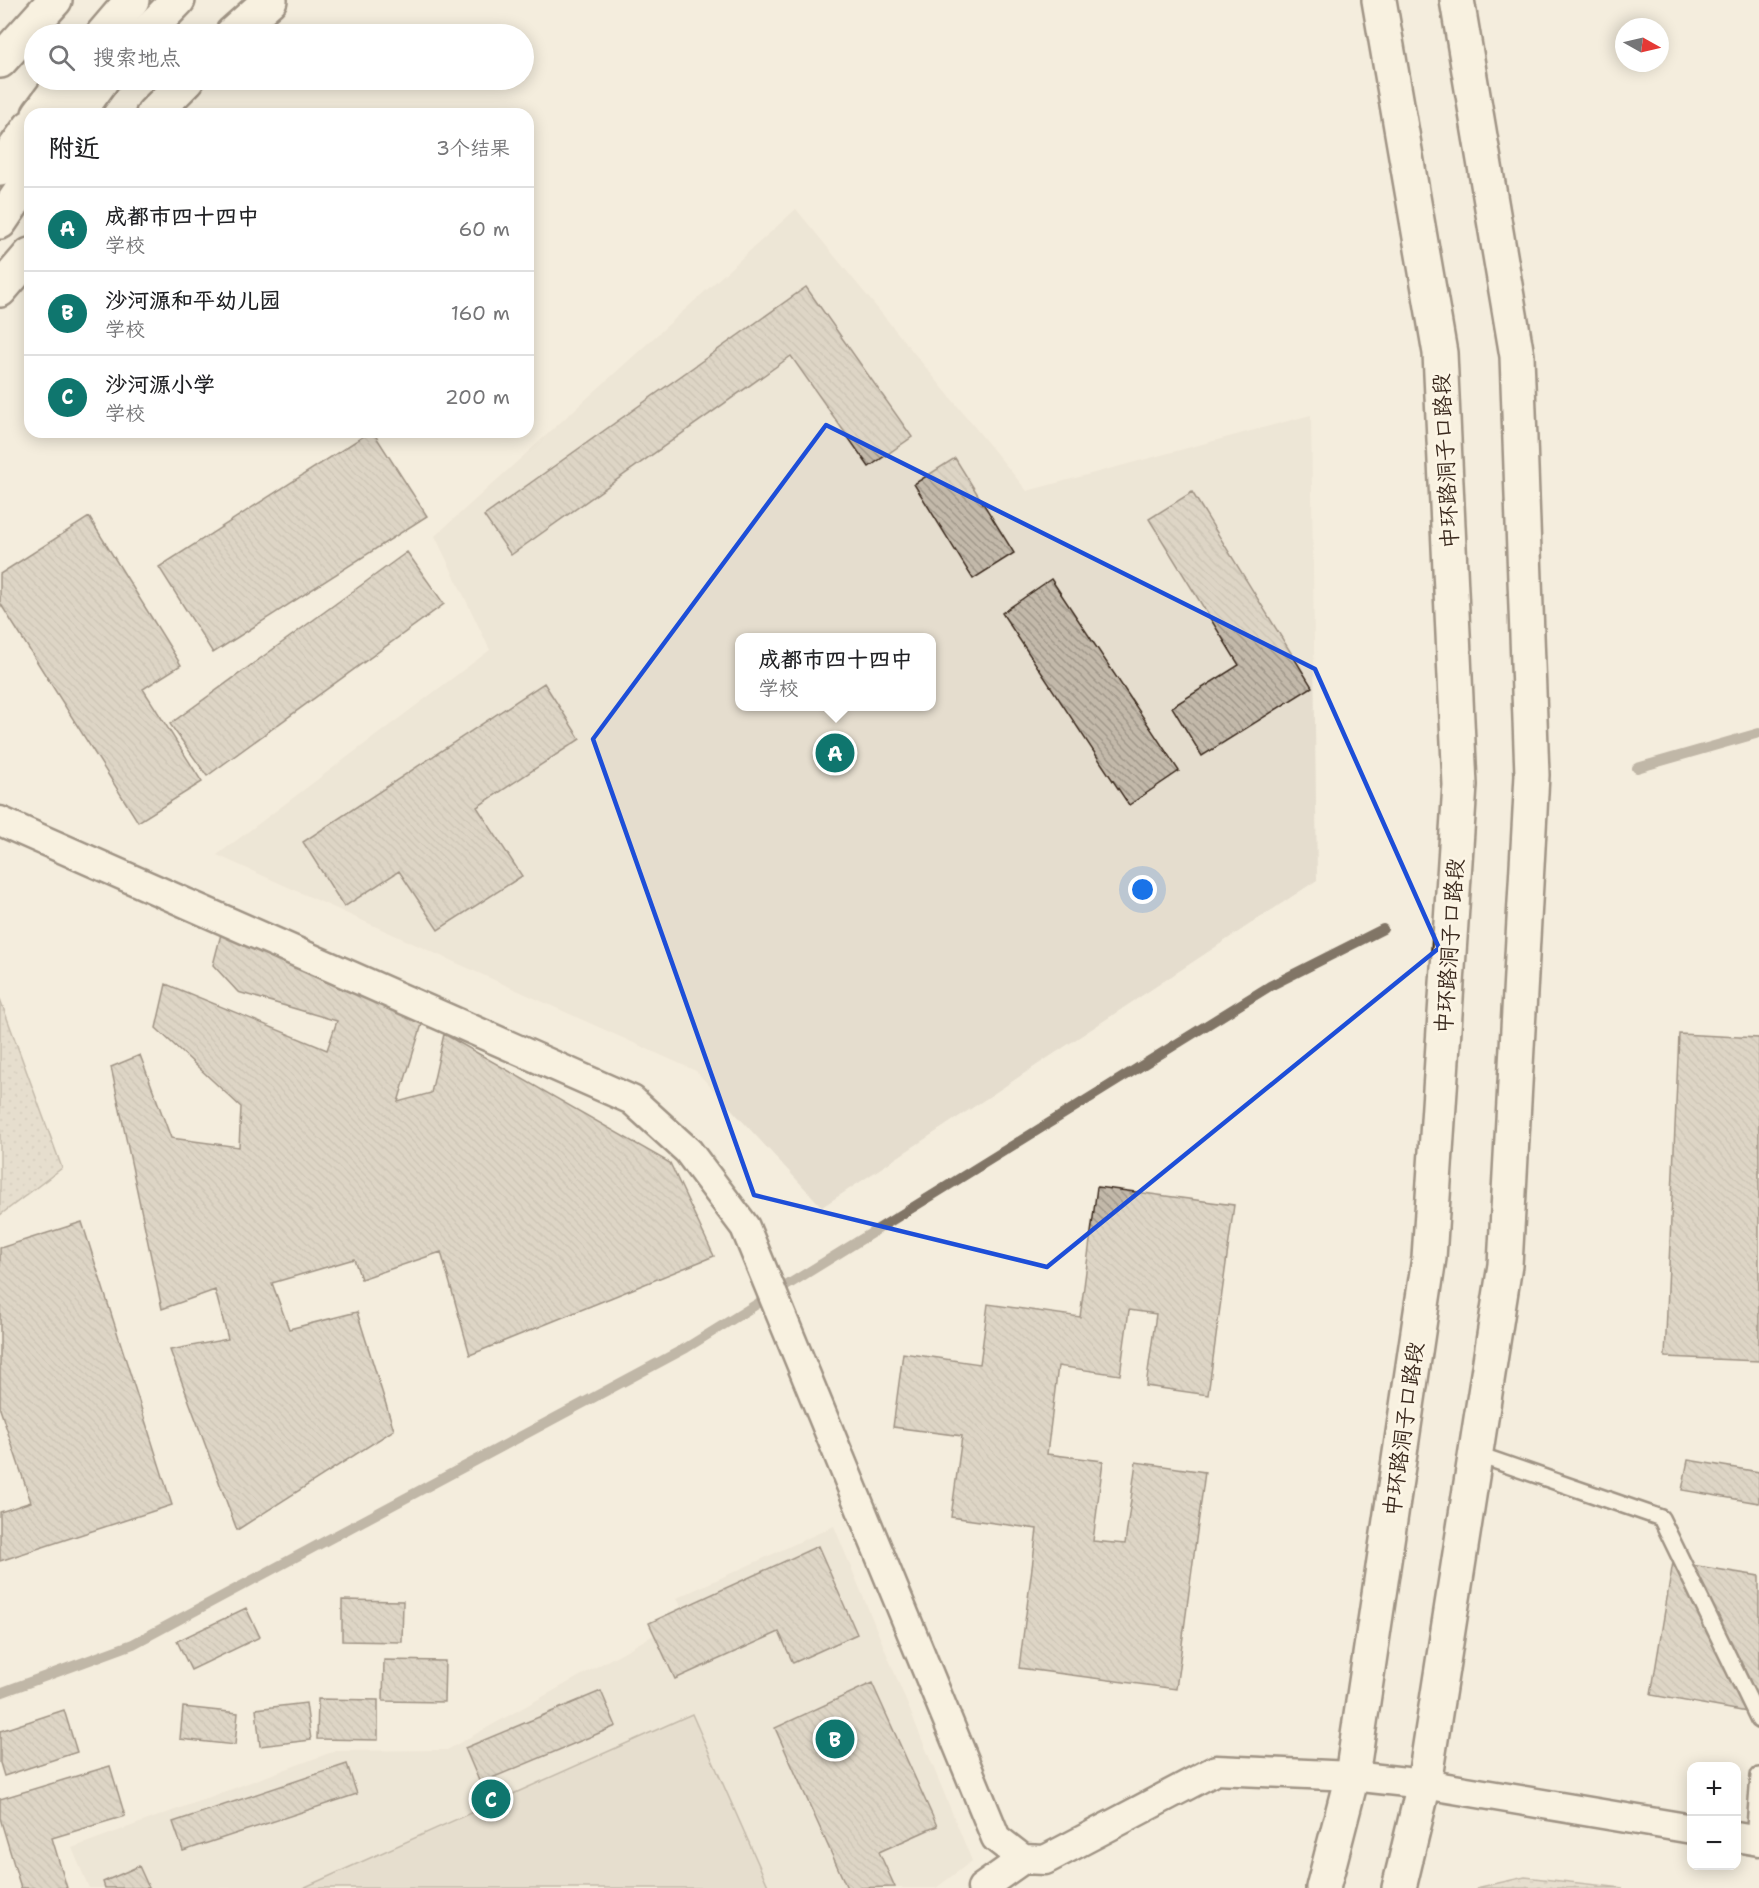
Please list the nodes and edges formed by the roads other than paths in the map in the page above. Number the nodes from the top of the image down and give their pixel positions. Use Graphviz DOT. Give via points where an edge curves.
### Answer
graph roads {
  1 [pos="56,0"];
  2 [pos="132,0"];
  3 [pos="178,0"];
  4 [pos="270,0"];
  5 [pos="1379,0"];
  6 [pos="1457,0"];
  7 [pos="34,24"];
  8 [pos="112,24"];
  9 [pos="155,24"];
  10 [pos="243,24"];
  11 [pos="24,35"];
  12 [pos="0,61"];
  13 [pos="57,90"];
  14 [pos="95,90"];
  15 [pos="178,90"];
  16 [pos="43,108"];
  17 [pos="81,108"];
  18 [pos="159,108"];
  19 [pos="24,135"];
  20 [pos="0,169"];
  21 [pos="24,187"];
  22 [pos="0,222"];
  23 [pos="24,262"];
  24 [pos="0,290"];
  25 [pos="0,821"];
  26 [pos="1476,1454"];
  27 [pos="1759,1720"];
  28 [pos="1352,1776"];
  29 [pos="1759,1776"];
  30 [pos="1424,1784"];
  31 [pos="1687,1828"];
  32 [pos="1750,1839"];
  33 [pos="1023,1859"];
  34 [pos="982,1888"];
  35 [pos="1323,1888"];
  36 [pos="1399,1888"];
  1 -- 7 [label="main road"];
  2 -- 8 [label="main road"];
  3 -- 9 [label="main road"];
  4 -- 10 [label="main road"];
  5 -- 28 [label="main road, 中环路洞子口路段" via="1440,353 1460,785 1429,1258"];
  6 -- 26 [label="main road" via="1517,356 1532,776 1505,1265"];
  11 -- 12 [label="main road"];
  13 -- 16 [label="main road"];
  14 -- 17 [label="main road"];
  15 -- 18 [label="main road"];
  19 -- 20 [label="main road"];
  21 -- 22 [label="main road"];
  23 -- 24 [label="main road"];
  25 -- 33 [label="street" via="632,1100 688,1151 745,1227 996,1838"];
  26 -- 27 [label="lane" via="1661,1518"];
  26 -- 30 [label="main road"];
  28 -- 30 [label="street"];
  28 -- 33 [label="street" via="1216,1770 1045,1860"];
  28 -- 35 [label="main road, 中环路洞子口路段"];
  29 -- 32 [label="lane"];
  30 -- 31 [label="street"];
  30 -- 36 [label="main road"];
  33 -- 34 [label="street"];
}
